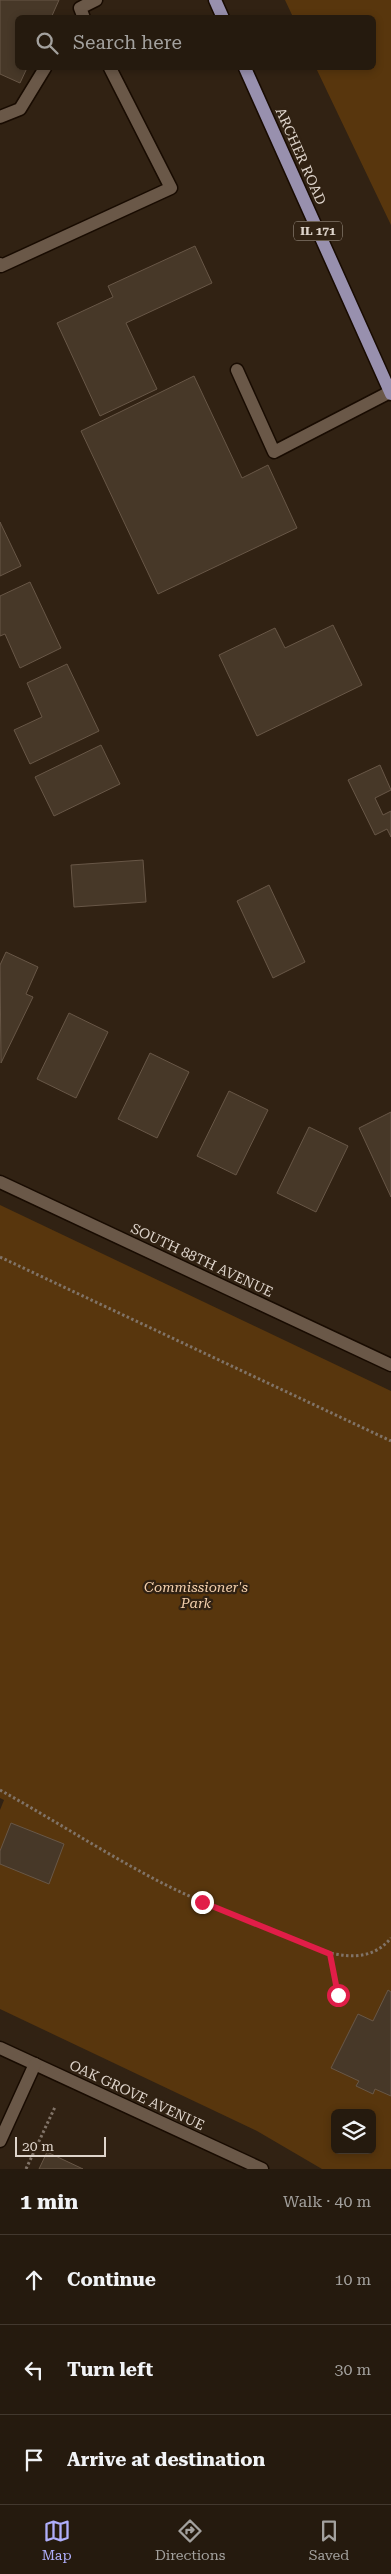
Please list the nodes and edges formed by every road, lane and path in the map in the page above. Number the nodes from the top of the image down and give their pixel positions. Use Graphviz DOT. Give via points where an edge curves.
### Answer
graph roads {
  1 [pos="96,0"];
  2 [pos="215,0"];
  3 [pos="79,11"];
  4 [pos="222,15"];
  5 [pos="44,70"];
  6 [pos="111,70"];
  7 [pos="246,70"];
  8 [pos="0,117"];
  9 [pos="0,264"];
  10 [pos="237,370"];
  11 [pos="391,393"];
  12 [pos="0,1182"];
  13 [pos="0,1257"];
  14 [pos="391,1365"];
  15 [pos="391,1441"];
  16 [pos="0,1790"];
  17 [pos="391,1938"];
  18 [pos="330,1954"];
  19 [pos="338,1995"];
  20 [pos="0,2048"];
  21 [pos="35,2064"];
  22 [pos="55,2107"];
  23 [pos="0,2141"];
  24 [pos="26,2169"];
  25 [pos="262,2169"];
  1 -- 3 [label="street"];
  2 -- 4 [label="main road"];
  5 -- 8 [label="street" via="20,109"];
  6 -- 9 [label="street" via="171,188"];
  7 -- 11 [label="main road, ARCHER ROAD / IL 171"];
  10 -- 11 [label="street" via="274,452"];
  12 -- 14 [label="street, SOUTH 88TH AVENUE"];
  13 -- 15 [label="path"];
  16 -- 18 [label="path" via="72,1834 202,1902"];
  17 -- 18 [label="path" via="386,1945 368,1954 351,1958"];
  18 -- 19 [label="path"];
  20 -- 21 [label="street, OAK GROVE AVENUE"];
  21 -- 23 [label="street"];
  21 -- 25 [label="street, OAK GROVE AVENUE"];
  22 -- 24 [label="path"];
}
